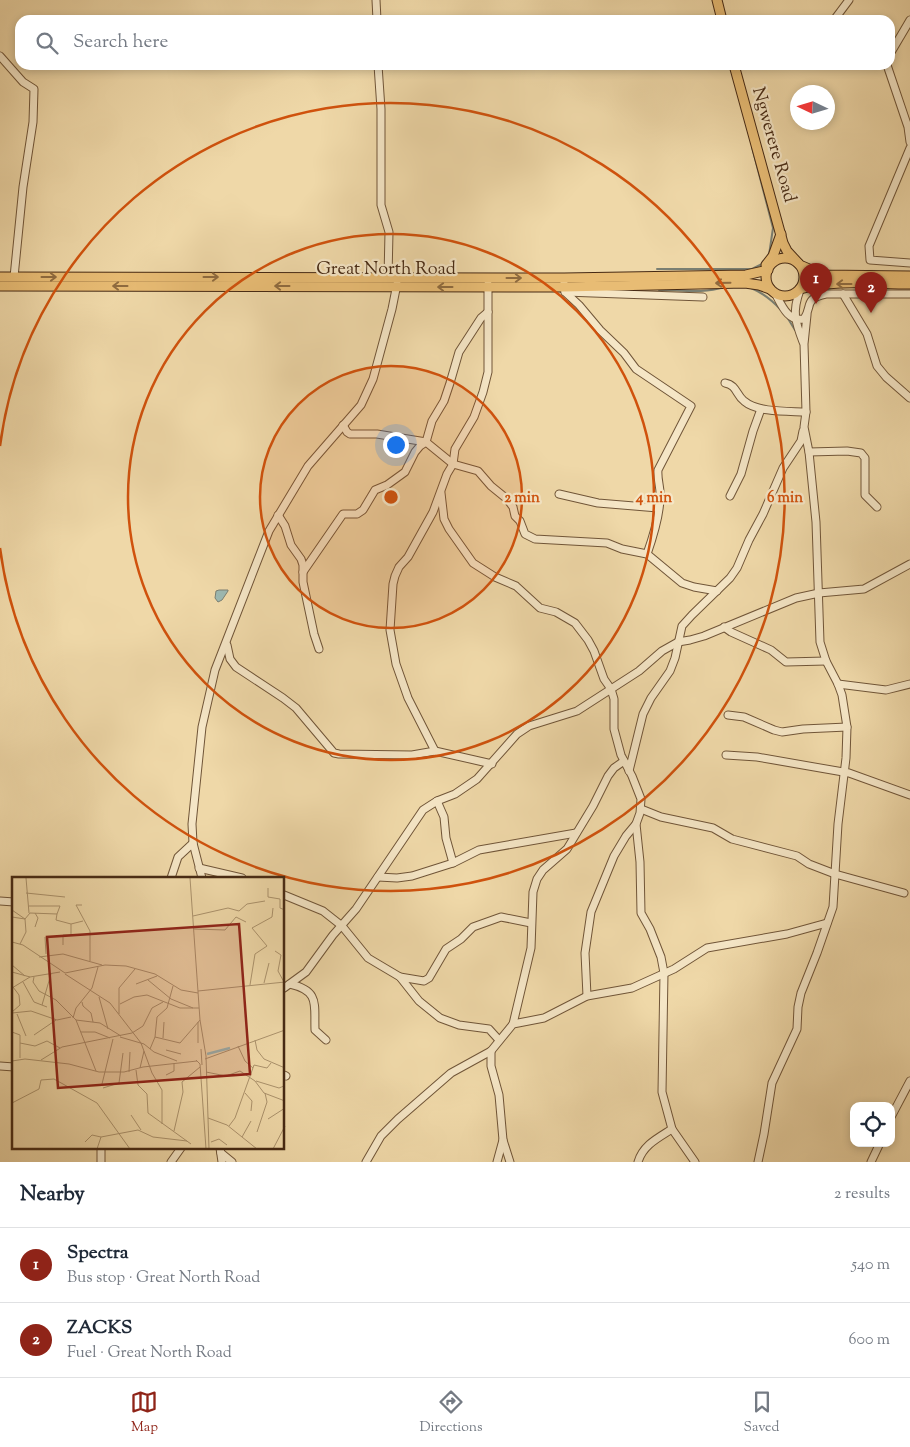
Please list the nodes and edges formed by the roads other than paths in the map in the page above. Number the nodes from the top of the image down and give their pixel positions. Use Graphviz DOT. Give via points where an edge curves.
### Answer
graph roads {
  1 [pos="376,0"];
  2 [pos="717,0"];
  3 [pos="849,0"];
  4 [pos="376,15"];
  5 [pos="721,15"];
  6 [pos="838,15"];
  7 [pos="910,20"];
  8 [pos="895,46"];
  9 [pos="0,56"];
  10 [pos="378,70"];
  11 [pos="735,70"];
  12 [pos="889,70"];
  13 [pos="910,142"];
  14 [pos="910,148"];
  15 [pos="781,234"];
  16 [pos="773,256"];
  17 [pos="910,263"];
  18 [pos="800,265"];
  19 [pos="768,269"];
  20 [pos="757,273"];
  21 [pos="910,276"];
  22 [pos="0,277"];
  23 [pos="14,277"];
  24 [pos="388,278"];
  25 [pos="488,282"];
  26 [pos="397,283"];
  27 [pos="910,284"];
  28 [pos="0,286"];
  29 [pos="565,286"];
  30 [pos="800,290"];
  31 [pos="773,291"];
  32 [pos="843,294"];
  33 [pos="910,294"];
  34 [pos="703,297"];
  35 [pos="488,312"];
  36 [pos="807,315"];
  37 [pos="794,320"];
  38 [pos="804,344"];
  39 [pos="725,383"];
  40 [pos="910,398"];
  41 [pos="761,409"];
  42 [pos="806,412"];
  43 [pos="343,425"];
  44 [pos="804,427"];
  45 [pos="426,442"];
  46 [pos="809,452"];
  47 [pos="453,464"];
  48 [pos="441,493"];
  49 [pos="559,494"];
  50 [pos="730,496"];
  51 [pos="877,507"];
  52 [pos="658,508"];
  53 [pos="278,514"];
  54 [pos="647,554"];
  55 [pos="910,564"];
  56 [pos="303,572"];
  57 [pos="717,591"];
  58 [pos="819,593"];
  59 [pos="724,627"];
  60 [pos="678,642"];
  61 [pos="226,644"];
  62 [pos="319,649"];
  63 [pos="826,661"];
  64 [pos="838,684"];
  65 [pos="910,684"];
  66 [pos="612,689"];
  67 [pos="728,714"];
  68 [pos="847,727"];
  69 [pos="435,751"];
  70 [pos="726,755"];
  71 [pos="624,761"];
  72 [pos="492,764"];
  73 [pos="629,771"];
  74 [pos="844,772"];
  75 [pos="910,795"];
  76 [pos="437,801"];
  77 [pos="641,809"];
  78 [pos="636,824"];
  79 [pos="576,833"];
  80 [pos="194,843"];
  81 [pos="453,863"];
  82 [pos="200,868"];
  83 [pos="836,874"];
  84 [pos="171,877"];
  85 [pos="202,877"];
  86 [pos="238,877"];
  87 [pos="378,877"];
  88 [pos="904,893"];
  89 [pos="285,895"];
  90 [pos="531,923"];
  91 [pos="827,923"];
  92 [pos="342,926"];
  93 [pos="664,973"];
  94 [pos="400,976"];
  95 [pos="287,986"];
  96 [pos="587,996"];
  97 [pos="513,1024"];
  98 [pos="326,1040"];
  99 [pos="499,1040"];
  100 [pos="491,1051"];
  101 [pos="910,1081"];
  102 [pos="895,1109"];
  103 [pos="672,1129"];
  104 [pos="503,1140"];
  105 [pos="878,1147"];
  106 [pos="179,1150"];
  107 [pos="220,1151"];
  108 [pos="170,1162"];
  109 [pos="222,1162"];
  110 [pos="232,1162"];
  111 [pos="366,1162"];
  112 [pos="497,1162"];
  113 [pos="510,1162"];
  114 [pos="638,1162"];
  115 [pos="695,1162"];
  116 [pos="758,1162"];
  117 [pos="871,1162"];
  1 -- 4 [label="street"];
  2 -- 5 [label="main road"];
  3 -- 6 [label="street"];
  7 -- 8 [label="street"];
  9 -- 23 [label="street" via="23,82 34,89"];
  10 -- 24 [label="street" via="381,205 389,232"];
  11 -- 15 [label="main road, Ngwerere Road"];
  12 -- 13 [label="street"];
  14 -- 17 [label="street" via="868,255 870,260"];
  15 -- 16 [label="main road"];
  15 -- 18 [label="main road, Ngwerere Road" via="787,251"];
  16 -- 19 [label="main road"];
  16 -- 20 [label="main road"];
  18 -- 19 [label="main road" via="791,259 781,259"];
  18 -- 21 [label="main road" via="823,274"];
  18 -- 30 [label="main road" via="805,278"];
  19 -- 20 [label="main road, Great North Road"];
  19 -- 31 [label="main road" via="766,280"];
  20 -- 29 [label="main road, Great North Road"];
  22 -- 23 [label="main road, Great North Road"];
  23 -- 24 [label="main road, Great North Road, one-way"];
  24 -- 26 [label="main road, Great North Road"];
  25 -- 26 [label="main road, Great North Road"];
  25 -- 29 [label="main road, Great North Road"];
  25 -- 35 [label="street"];
  26 -- 28 [label="main road, Great North Road, one-way"];
  26 -- 43 [label="street" via="373,379 361,405"];
  27 -- 30 [label="main road, one-way" via="830,284"];
  31 -- 29 [label="main road, Great North Road, one-way" via="745,283"];
  29 -- 34 [label="street"];
  29 -- 52 [label="street" via="636,369 691,406 658,470"];
  30 -- 31 [label="main road" via="786,296"];
  30 -- 37 [label="street"];
  31 -- 37 [label="street"];
  32 -- 33 [label="street"];
  32 -- 36 [label="street" via="814,298 808,306"];
  32 -- 40 [label="street" via="868,334 877,366"];
  35 -- 45 [label="street" via="459,352 444,401 432,421"];
  35 -- 47 [label="street" via="488,372 474,417 455,449"];
  36 -- 37 [label="street" via="804,319"];
  36 -- 38 [label="street"];
  37 -- 38 [label="street"];
  38 -- 42 [label="street"];
  39 -- 41 [label="street" via="734,386 745,402"];
  41 -- 42 [label="street"];
  41 -- 50 [label="street" via="741,474"];
  42 -- 44 [label="street"];
  43 -- 45 [label="street" via="350,434 377,434"];
  43 -- 53 [label="street" via="308,466"];
  44 -- 46 [label="street"];
  44 -- 57 [label="street" via="801,441 783,468 737,568"];
  45 -- 47 [label="street"];
  45 -- 56 [label="street" via="414,452 405,472 375,490 363,510 357,514 343,514"];
  46 -- 51 [label="street" via="861,453 865,458 865,495"];
  46 -- 58 [label="street"];
  47 -- 48 [label="street"];
  47 -- 54 [label="street" via="478,471 508,499 528,536 607,543"];
  48 -- 66 [label="street" via="444,519 469,558 496,577 516,586 540,608 556,612 574,623 588,640 604,679"];
  48 -- 69 [label="street" via="421,535 395,576 390,630 398,672"];
  49 -- 52 [label="street" via="598,503"];
  52 -- 54 [label="street"];
  53 -- 56 [label="street" via="291,545 301,559"];
  53 -- 61 [label="street"];
  54 -- 57 [label="street" via="682,583"];
  55 -- 58 [label="street" via="864,590"];
  56 -- 62 [label="street"];
  57 -- 60 [label="street" via="682,626"];
  58 -- 59 [label="street" via="796,598"];
  58 -- 63 [label="street" via="820,642"];
  59 -- 60 [label="street"];
  59 -- 63 [label="street" via="770,650 786,662"];
  60 -- 66 [label="street"];
  60 -- 73 [label="street" via="670,671 643,714"];
  61 -- 69 [label="street" via="236,667 296,708 334,753 392,756"];
  61 -- 80 [label="street" via="202,727 192,824"];
  63 -- 64 [label="street"];
  64 -- 65 [label="street" via="886,690"];
  64 -- 68 [label="street"];
  66 -- 71 [label="street" via="615,738"];
  66 -- 72 [label="street" via="577,711 529,726 517,734"];
  67 -- 68 [label="street" via="782,732"];
  68 -- 74 [label="street"];
  69 -- 72 [label="street"];
  70 -- 74 [label="street"];
  71 -- 73 [label="street"];
  71 -- 79 [label="street" via="608,776"];
  72 -- 76 [label="street" via="469,786"];
  73 -- 77 [label="street" via="641,800"];
  74 -- 75 [label="street"];
  74 -- 83 [label="street"];
  76 -- 81 [label="street" via="444,817"];
  76 -- 87 [label="street" via="422,810"];
  77 -- 78 [label="street"];
  77 -- 83 [label="street" via="661,817 713,828 732,839 798,856 809,864"];
  78 -- 93 [label="street" via="641,913 650,929"];
  78 -- 96 [label="street" via="614,856 591,912 585,953"];
  79 -- 81 [label="street" via="479,850"];
  79 -- 90 [label="street" via="567,849 537,879"];
  80 -- 82 [label="street"];
  80 -- 84 [label="street" via="178,857"];
  81 -- 87 [label="street" via="412,876"];
  82 -- 85 [label="street"];
  82 -- 86 [label="street"];
  83 -- 88 [label="street"];
  83 -- 91 [label="street" via="833,907"];
  87 -- 92 [label="street"];
  89 -- 92 [label="street" via="323,911"];
  90 -- 94 [label="street" via="501,917 474,927 446,949 429,978"];
  90 -- 97 [label="street" via="531,948"];
  91 -- 93 [label="street" via="787,934 707,948"];
  91 -- 116 [label="street" via="801,993 797,1029 772,1083"];
  92 -- 94 [label="street" via="368,958"];
  92 -- 95 [label="street" via="306,972"];
  93 -- 96 [label="street" via="632,988"];
  93 -- 103 [label="street" via="662,1092"];
  94 -- 99 [label="street" via="418,1001 440,1018 459,1025 489,1029"];
  95 -- 98 [label="street" via="308,990 312,995 315,1030"];
  96 -- 97 [label="street" via="544,1018"];
  97 -- 99 [label="street"];
  99 -- 100 [label="street"];
  100 -- 104 [label="street"];
  100 -- 111 [label="street" via="452,1073 398,1119 381,1136"];
  101 -- 102 [label="street"];
  103 -- 114 [label="street" via="649,1144"];
  103 -- 115 [label="street"];
  104 -- 112 [label="street"];
  104 -- 113 [label="street"];
  105 -- 117 [label="street"];
  106 -- 108 [label="street"];
  107 -- 109 [label="street"];
  107 -- 110 [label="street"];
}
